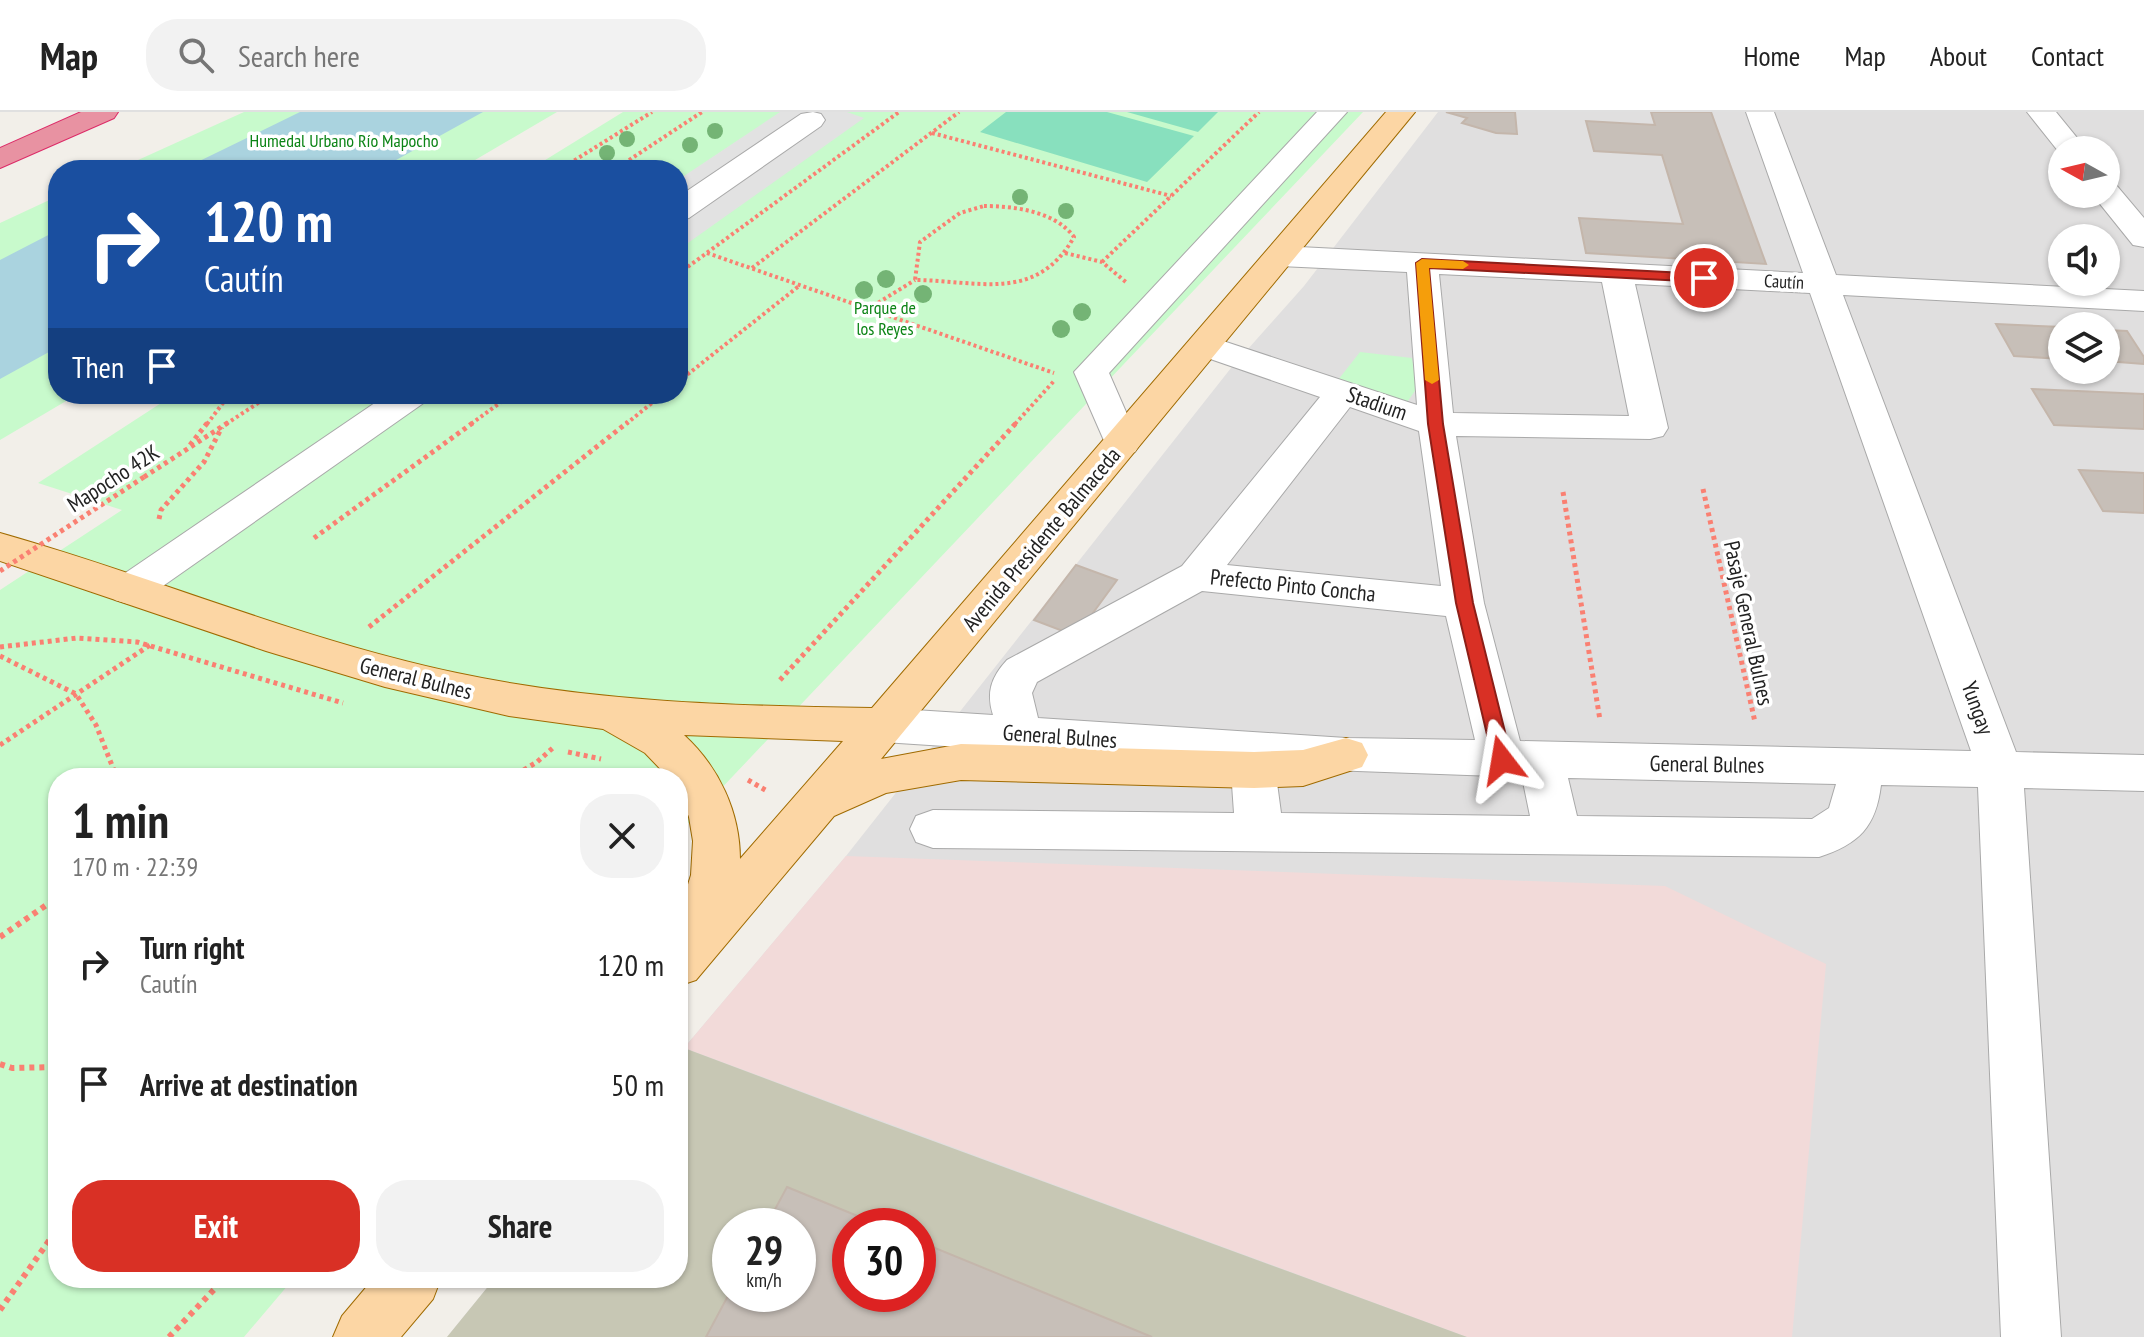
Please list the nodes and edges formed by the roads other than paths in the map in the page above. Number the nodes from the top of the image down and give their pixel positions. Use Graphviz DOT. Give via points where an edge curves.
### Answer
graph roads {
  1 [pos="104,112"];
  2 [pos="1333,112"];
  3 [pos="1401,112"];
  4 [pos="1760,112"];
  5 [pos="2041,112"];
  6 [pos="811,120"];
  7 [pos="2061,136"];
  8 [pos="0,159"];
  9 [pos="688,204"];
  10 [pos="2119,208"];
  11 [pos="2144,238"];
  12 [pos="1280,256"];
  13 [pos="1422,263"];
  14 [pos="1616,273"];
  15 [pos="1823,284"];
  16 [pos="2144,301"];
  17 [pos="1205,346"];
  18 [pos="1343,392"];
  19 [pos="398,404"];
  20 [pos="1436,424"];
  21 [pos="1122,444"];
  22 [pos="0,546"];
  23 [pos="1196,576"];
  24 [pos="129,590"];
  25 [pos="1464,603"];
  26 [pos="606,713"];
  27 [pos="883,725"];
  28 [pos="1021,733"];
  29 [pos="1346,755"];
  30 [pos="1522,760"];
  31 [pos="1861,767"];
  32 [pos="2000,769"];
  33 [pos="1254,770"];
  34 [pos="2144,773"];
  35 [pos="815,806"];
  36 [pos="933,829"];
  37 [pos="1259,832"];
  38 [pos="1558,835"];
  39 [pos="688,946"];
  40 [pos="688,952"];
  41 [pos="404,1288"];
  42 [pos="363,1337"];
  43 [pos="2031,1337"];
  1 -- 8 [label="highway"];
  2 -- 21 [label="street" via="1091,372"];
  3 -- 12 [label="main road, Avenida Presidente Balmaceda"];
  4 -- 15 [label="street, Yungay"];
  5 -- 7 [label="street"];
  6 -- 9 [label="street"];
  10 -- 11 [label="street"];
  12 -- 13 [label="street, Cautín"];
  12 -- 17 [label="main road, Avenida Presidente Balmaceda"];
  13 -- 14 [label="street, Cautín"];
  13 -- 20 [label="street"];
  14 -- 15 [label="street, Cautín"];
  14 -- 20 [label="street, Stadium" via="1650,428"];
  15 -- 16 [label="street, Cautín"];
  15 -- 32 [label="street, Yungay"];
  17 -- 18 [label="street, Stadium"];
  17 -- 21 [label="main road, Avenida Presidente Balmaceda"];
  18 -- 20 [label="street, Stadium"];
  18 -- 23 [label="street"];
  19 -- 24 [label="street"];
  20 -- 25 [label="street"];
  21 -- 27 [label="main road, Avenida Presidente Balmaceda"];
  22 -- 24 [label="main road, General Bulnes"];
  23 -- 25 [label="street, Prefecto Pinto Concha"];
  23 -- 28 [label="street, Prefecto Pinto Concha" via="1011,680 1008,689"];
  24 -- 26 [label="main road, General Bulnes" via="332,657 457,689"];
  25 -- 30 [label="street"];
  26 -- 27 [label="main road, General Bulnes" via="742,723"];
  26 -- 39 [label="main road" via="657,737 677,754 708,803 716,865 709,900"];
  27 -- 28 [label="street, General Bulnes"];
  27 -- 35 [label="main road, Avenida Presidente Balmaceda"];
  28 -- 29 [label="street, General Bulnes"];
  29 -- 30 [label="street, General Bulnes"];
  29 -- 33 [label="main road" via="1303,768"];
  30 -- 31 [label="street, General Bulnes"];
  30 -- 38 [label="street"];
  31 -- 32 [label="street, General Bulnes"];
  31 -- 38 [label="street" via="1848,820 1819,838"];
  32 -- 34 [label="street, General Bulnes"];
  32 -- 43 [label="street, Yungay"];
  33 -- 35 [label="main road" via="924,765 886,773"];
  33 -- 37 [label="street"];
  35 -- 40 [label="main road, Avenida Presidente Balmaceda"];
  36 -- 37 [label="street"];
  37 -- 38 [label="street"];
  41 -- 42 [label="main road"];
}
